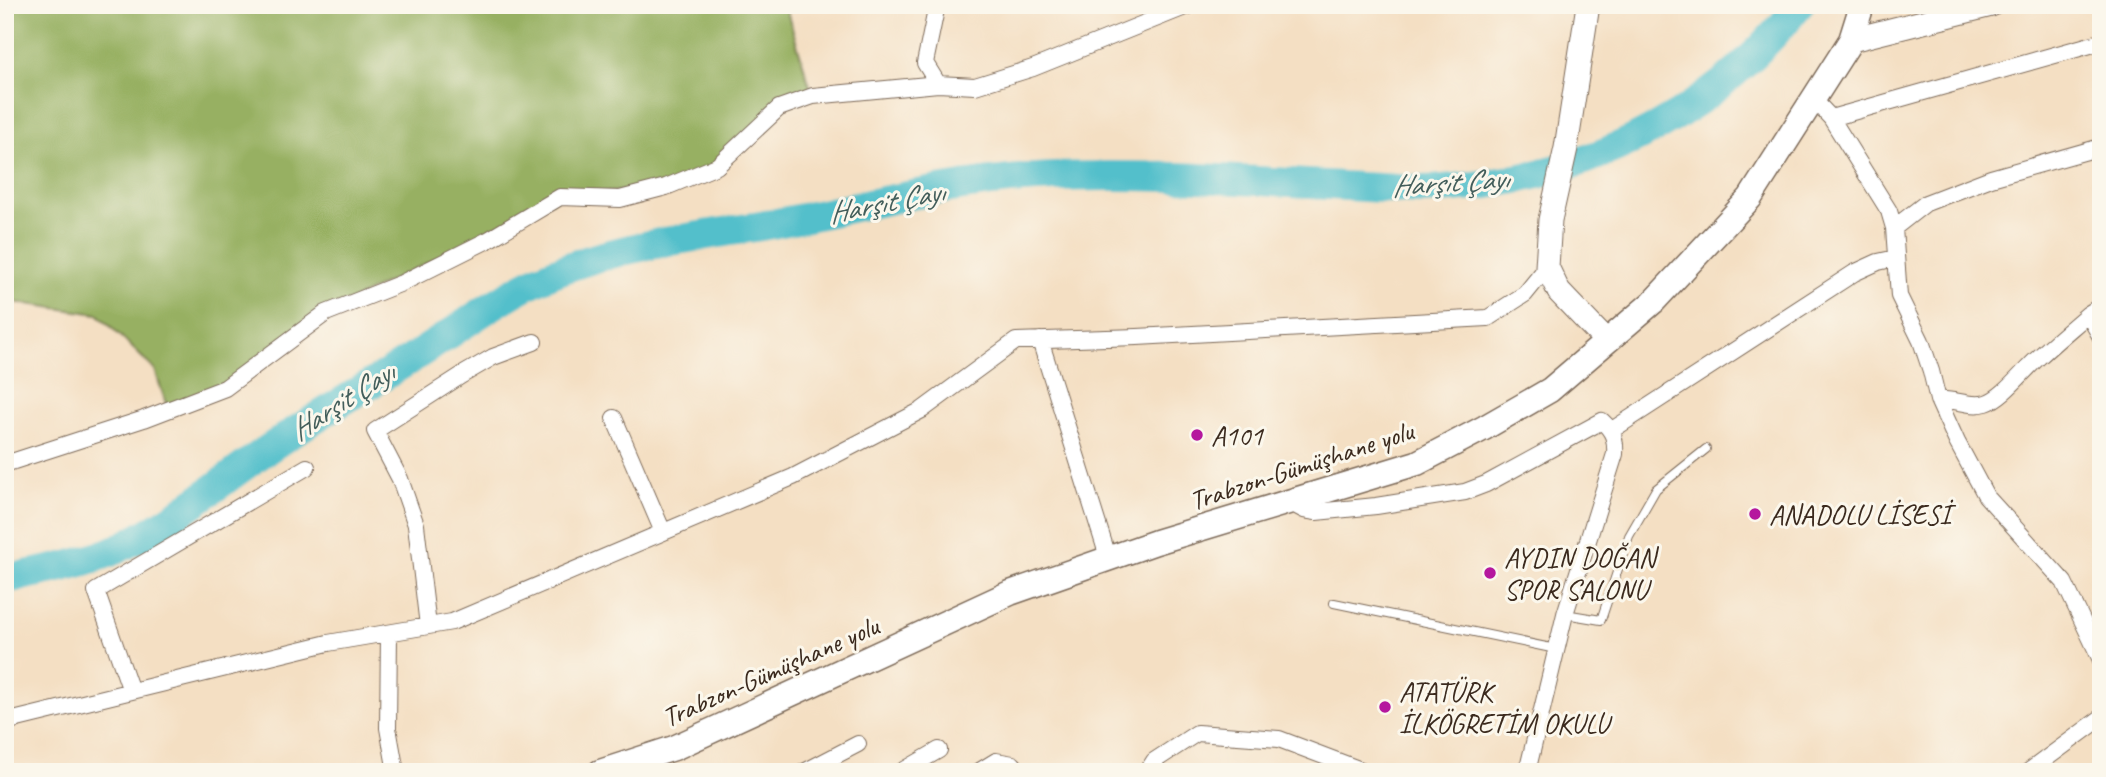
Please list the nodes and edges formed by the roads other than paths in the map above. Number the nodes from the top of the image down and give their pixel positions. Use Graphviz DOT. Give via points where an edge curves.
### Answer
graph roads {
  1 [pos="937,5"];
  2 [pos="1190,5"];
  3 [pos="1588,5"];
  4 [pos="1862,5"];
  5 [pos="1991,5"];
  6 [pos="1851,40"];
  7 [pos="2101,42"];
  8 [pos="938,84"];
  9 [pos="1813,99"];
  10 [pos="1831,118"];
  11 [pos="2100,146"];
  12 [pos="1894,228"];
  13 [pos="1896,258"];
  14 [pos="1547,267"];
  15 [pos="2094,310"];
  16 [pos="2101,337"];
  17 [pos="1040,340"];
  18 [pos="1606,341"];
  19 [pos="534,342"];
  20 [pos="1938,400"];
  21 [pos="614,418"];
  22 [pos="1612,430"];
  23 [pos="1706,449"];
  24 [pos="5,464"];
  25 [pos="307,467"];
  26 [pos="1287,501"];
  27 [pos="663,532"];
  28 [pos="1109,560"];
  29 [pos="1334,603"];
  30 [pos="1565,614"];
  31 [pos="428,626"];
  32 [pos="389,633"];
  33 [pos="1556,649"];
  34 [pos="2101,660"];
  35 [pos="131,691"];
  36 [pos="2101,718"];
  37 [pos="5,722"];
  38 [pos="858,744"];
  39 [pos="939,750"];
  40 [pos="397,772"];
  41 [pos="600,772"];
  42 [pos="804,772"];
  43 [pos="901,772"];
  44 [pos="978,772"];
  45 [pos="1019,772"];
  46 [pos="1147,772"];
  47 [pos="1366,772"];
  48 [pos="1527,772"];
  49 [pos="2028,772"];
  1 -- 8 [label="street" via="925,63"];
  2 -- 8 [label="street" via="1033,68 975,86"];
  3 -- 14 [label="street" via="1566,148 1549,220"];
  4 -- 6 [label="main road, Trabzon-Gümüşhane yolu"];
  5 -- 6 [label="street"];
  6 -- 9 [label="main road, Trabzon-Gümüşhane yolu"];
  7 -- 10 [label="street"];
  8 -- 24 [label="street" via="813,96 779,108 717,166 666,187 620,200 559,197 463,253 326,313 225,388"];
  9 -- 10 [label="street"];
  9 -- 18 [label="main road, Trabzon-Gümüşhane yolu" via="1751,198 1653,302"];
  10 -- 12 [label="street" via="1884,201"];
  11 -- 12 [label="street" via="1926,203"];
  12 -- 13 [label="street"];
  13 -- 20 [label="street" via="1899,296 1921,341"];
  13 -- 22 [label="street" via="1854,273"];
  14 -- 17 [label="street" via="1525,294 1488,318"];
  14 -- 18 [label="street" via="1559,292"];
  15 -- 16 [label="street"];
  15 -- 20 [label="street" via="1994,400 1971,405"];
  17 -- 27 [label="street" via="1016,341 922,410 793,477"];
  17 -- 28 [label="street"];
  18 -- 26 [label="main road, Trabzon-Gümüşhane yolu" via="1550,390 1417,463"];
  19 -- 31 [label="street" via="483,363 375,431 400,479 416,525"];
  20 -- 34 [label="street" via="1986,496 2064,582"];
  21 -- 27 [label="street"];
  22 -- 26 [label="street" via="1602,421 1465,492 1316,512"];
  22 -- 30 [label="street" via="1615,454"];
  23 -- 30 [label="lane" via="1656,489 1629,536 1601,620"];
  25 -- 35 [label="street" via="96,591"];
  26 -- 28 [label="main road, Trabzon-Gümüşhane yolu"];
  27 -- 31 [label="street" via="452,622"];
  28 -- 41 [label="main road, Trabzon-Gümüşhane yolu" via="1010,593 674,748"];
  29 -- 33 [label="lane"];
  30 -- 33 [label="street"];
  31 -- 32 [label="street"];
  32 -- 35 [label="street" via="328,643"];
  32 -- 40 [label="street" via="388,728"];
  33 -- 48 [label="street"];
  35 -- 37 [label="street"];
  36 -- 49 [label="street"];
  38 -- 42 [label="street"];
  39 -- 43 [label="street"];
  44 -- 45 [label="street" via="996,761 1013,764"];
  46 -- 47 [label="street" via="1154,761 1197,733 1279,738"];
}
